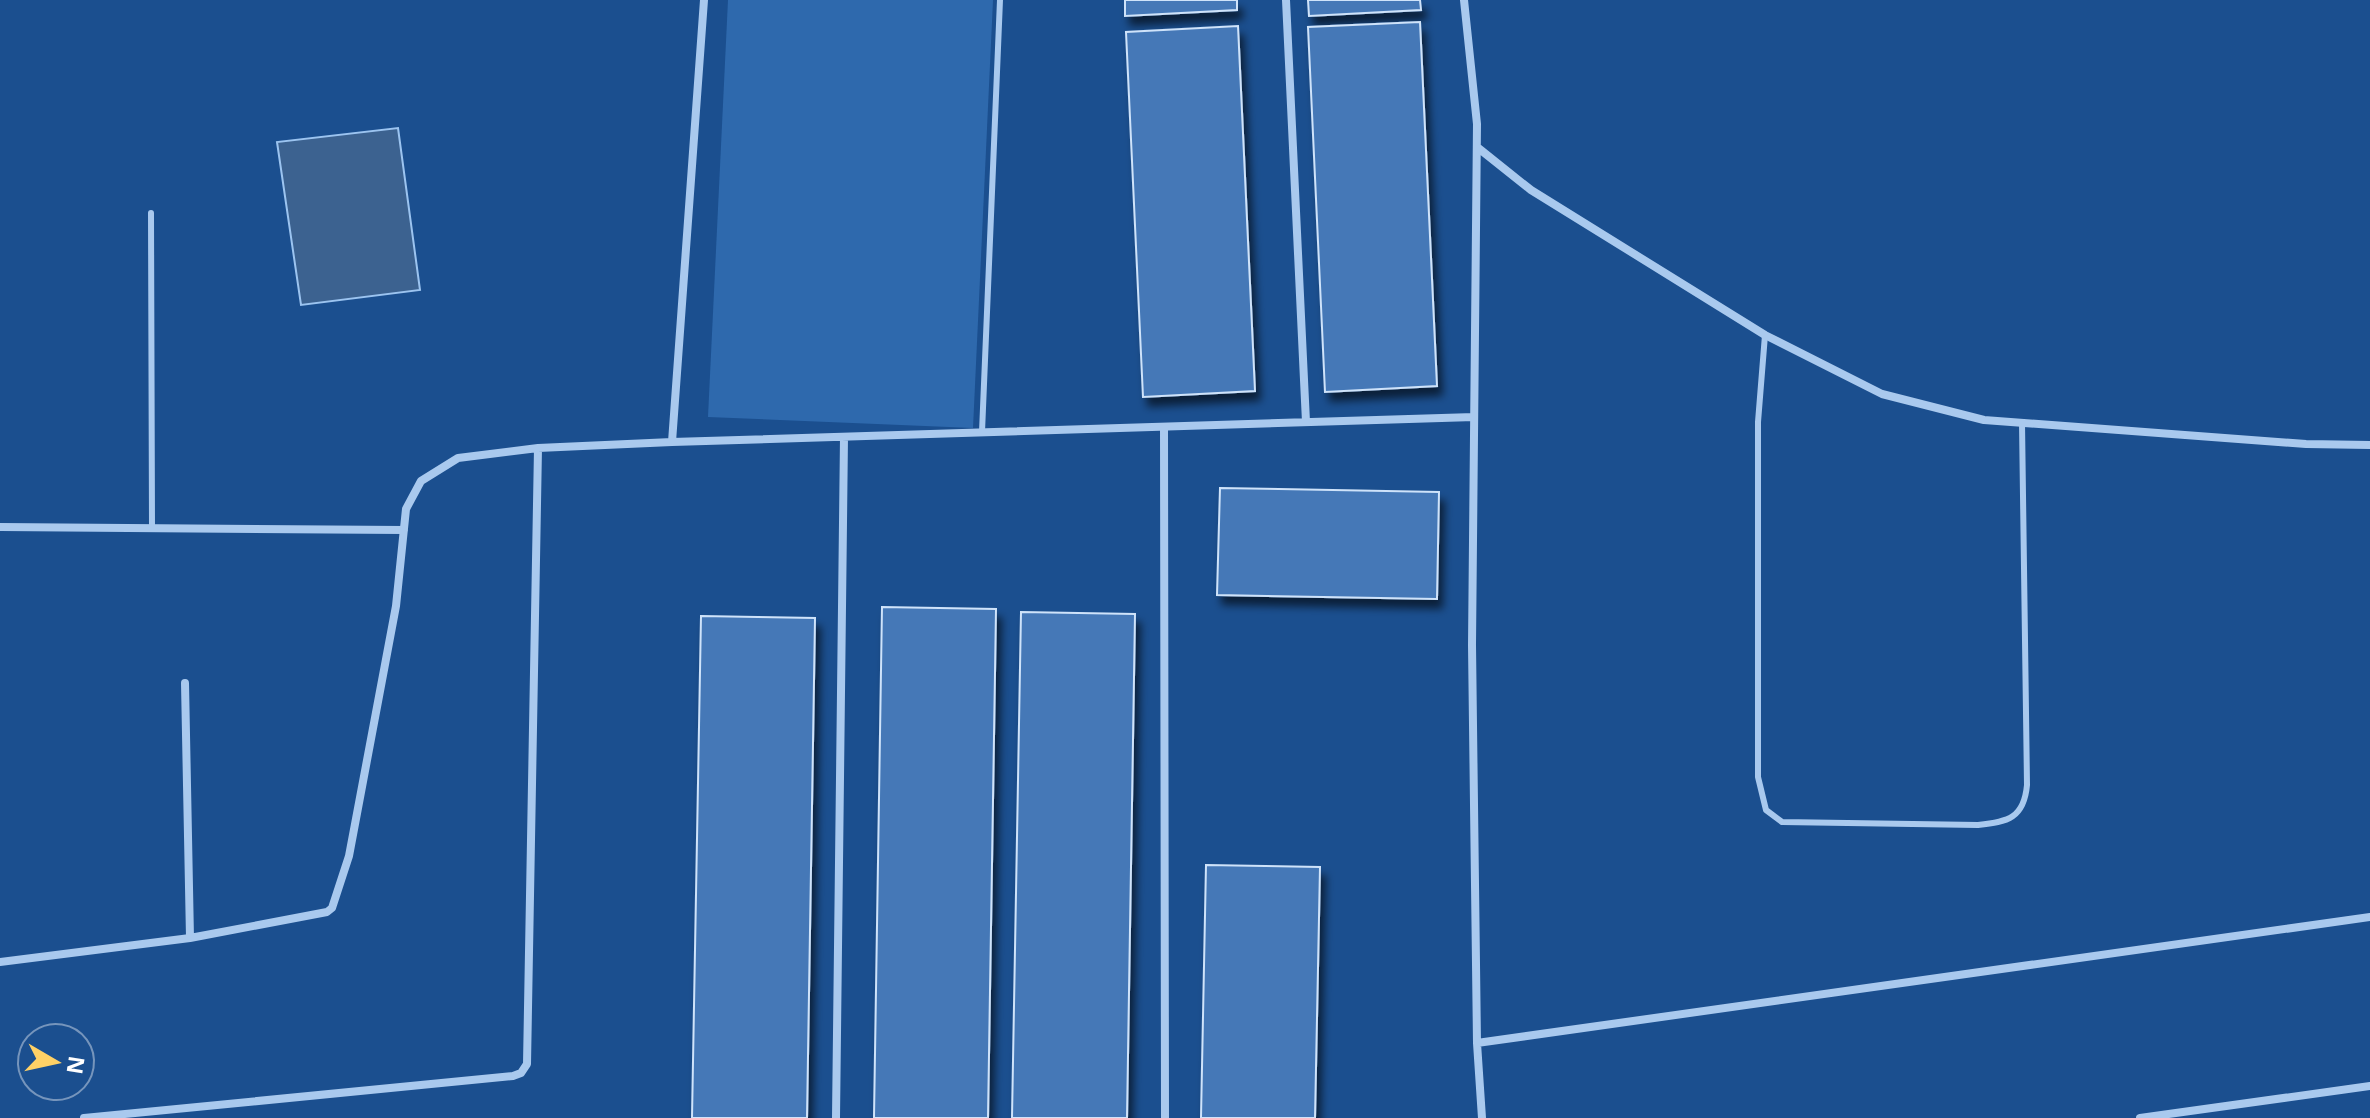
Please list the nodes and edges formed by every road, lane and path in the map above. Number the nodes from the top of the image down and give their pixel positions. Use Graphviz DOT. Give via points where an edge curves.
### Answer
graph roads {
  1 [pos="704,0"];
  2 [pos="1000,0"];
  3 [pos="1286,0"];
  4 [pos="1464,0"];
  5 [pos="1477,147"];
  6 [pos="151,213"];
  7 [pos="1765,335"];
  8 [pos="1474,417"];
  9 [pos="1306,422"];
  10 [pos="2022,423"];
  11 [pos="1164,427"];
  12 [pos="982,432"];
  13 [pos="844,437"];
  14 [pos="672,442"];
  15 [pos="2370,445"];
  16 [pos="538,448"];
  17 [pos="0,527"];
  18 [pos="152,528"];
  19 [pos="404,530"];
  20 [pos="185,683"];
  21 [pos="2370,917"];
  22 [pos="190,938"];
  23 [pos="0,962"];
  24 [pos="1477,1043"];
  25 [pos="2370,1086"];
  26 [pos="84,1118"];
  27 [pos="836,1118"];
  28 [pos="1165,1118"];
  29 [pos="1482,1118"];
  30 [pos="2140,1118"];
  1 -- 14 [label="street"];
  2 -- 12 [label="lane"];
  3 -- 9 [label="street"];
  4 -- 5 [label="street"];
  5 -- 7 [label="street" via="1531,190"];
  5 -- 8 [label="street"];
  6 -- 18 [label="lane"];
  7 -- 10 [label="street" via="1882,394 1984,420"];
  7 -- 10 [label="lane" via="1758,422 1758,777 1766,810 1782,822 1978,825 1998,823 2019,812 2027,785"];
  8 -- 9 [label="street"];
  8 -- 24 [label="street"];
  9 -- 11 [label="street"];
  10 -- 15 [label="street"];
  11 -- 12 [label="street"];
  11 -- 28 [label="street"];
  12 -- 13 [label="street"];
  13 -- 14 [label="street"];
  13 -- 27 [label="street"];
  14 -- 16 [label="street"];
  16 -- 19 [label="street" via="458,458 421,481 406,509"];
  16 -- 26 [label="street" via="529,1055 521,1073"];
  17 -- 18 [label="street"];
  18 -- 19 [label="street"];
  19 -- 22 [label="street" via="396,606 352,840 332,908"];
  20 -- 22 [label="street"];
  21 -- 24 [label="street"];
  22 -- 23 [label="street"];
  24 -- 29 [label="street"];
  25 -- 30 [label="street"];
}
